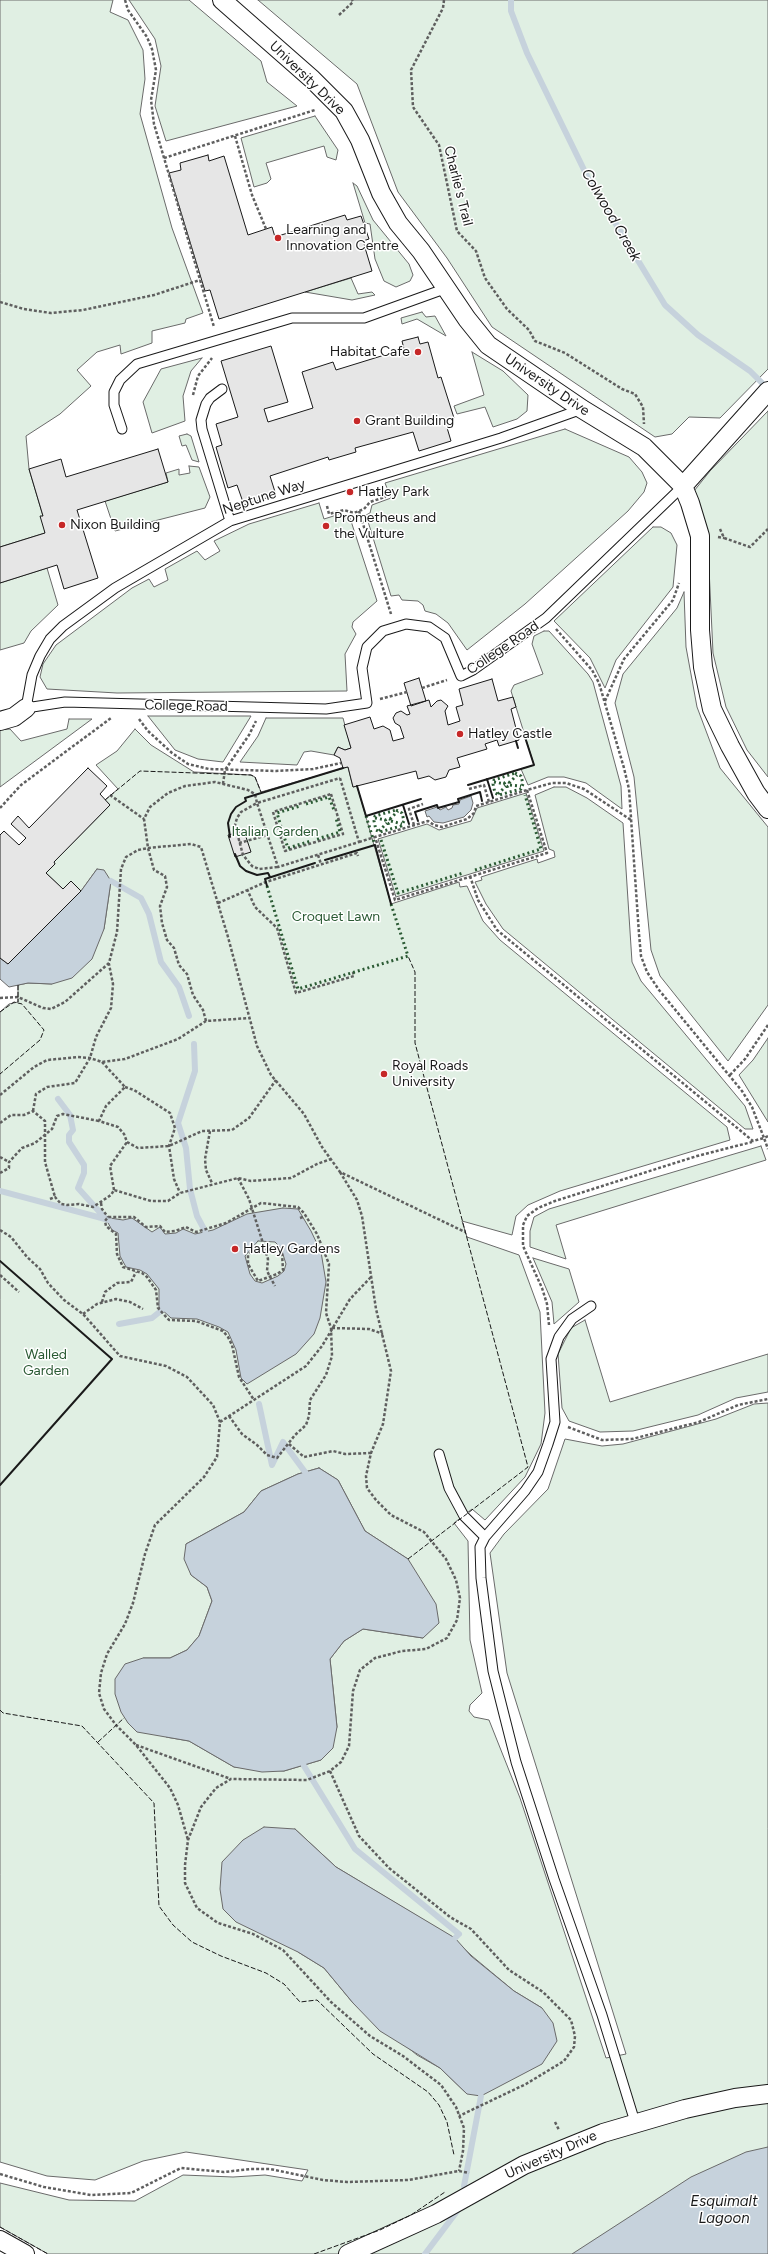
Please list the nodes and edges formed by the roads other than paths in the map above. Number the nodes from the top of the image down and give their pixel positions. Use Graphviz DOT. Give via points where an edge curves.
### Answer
graph roads {
  1 [pos="222,0"];
  2 [pos="447,288"];
  3 [pos="222,389"];
  4 [pos="768,391"];
  5 [pos="582,409"];
  6 [pos="122,429"];
  7 [pos="683,486"];
  8 [pos="230,521"];
  9 [pos="26,708"];
  10 [pos="0,721"];
  11 [pos="768,809"];
  12 [pos="591,1306"];
  13 [pos="439,1454"];
  14 [pos="484,1537"];
  15 [pos="768,2094"];
  16 [pos="768,2097"];
  17 [pos="736,2098"];
  18 [pos="634,2122"];
  19 [pos="0,2240"];
  20 [pos="24,2254"];
  21 [pos="348,2254"];
  1 -- 2 [label="street, University Drive" via="344,111 398,224"];
  2 -- 5 [label="street, University Drive" via="488,345"];
  2 -- 6 [label="lane" via="364,318 292,318 137,364 120,380 114,392 114,405"];
  3 -- 8 [label="lane" via="210,398 201,420"];
  4 -- 7 [label="street, College Road"];
  5 -- 7 [label="street, University Drive" via="644,447"];
  5 -- 8 [label="lane, Neptune Way" via="501,438"];
  7 -- 9 [label="lane, College Road" via="546,618 461,676 445,638 438,631 418,624 395,626 383,631 367,647 362,673 367,703 326,709 65,702"];
  7 -- 11 [label="street, University Drive" via="700,536 703,667 712,709 756,793"];
  8 -- 9 [label="lane, Neptune Way" via="115,588 63,626 50,639 40,656 32,675"];
  9 -- 10 [label="street, College Road" via="14,717"];
  12 -- 14 [label="lane" via="572,1318 559,1337 551,1359 555,1422 538,1472 525,1492"];
  13 -- 14 [label="lane" via="449,1488 464,1516"];
  14 -- 18 [label="lane" via="480,1547 481,1578 493,1671 516,1762 602,2015"];
  15 -- 17 [label="street, University Drive"];
  16 -- 17 [label="lane"];
  17 -- 18 [label="street, University Drive"];
  18 -- 21 [label="street, University Drive" via="524,2165 436,2214"];
  19 -- 20 [label="street"];
}
